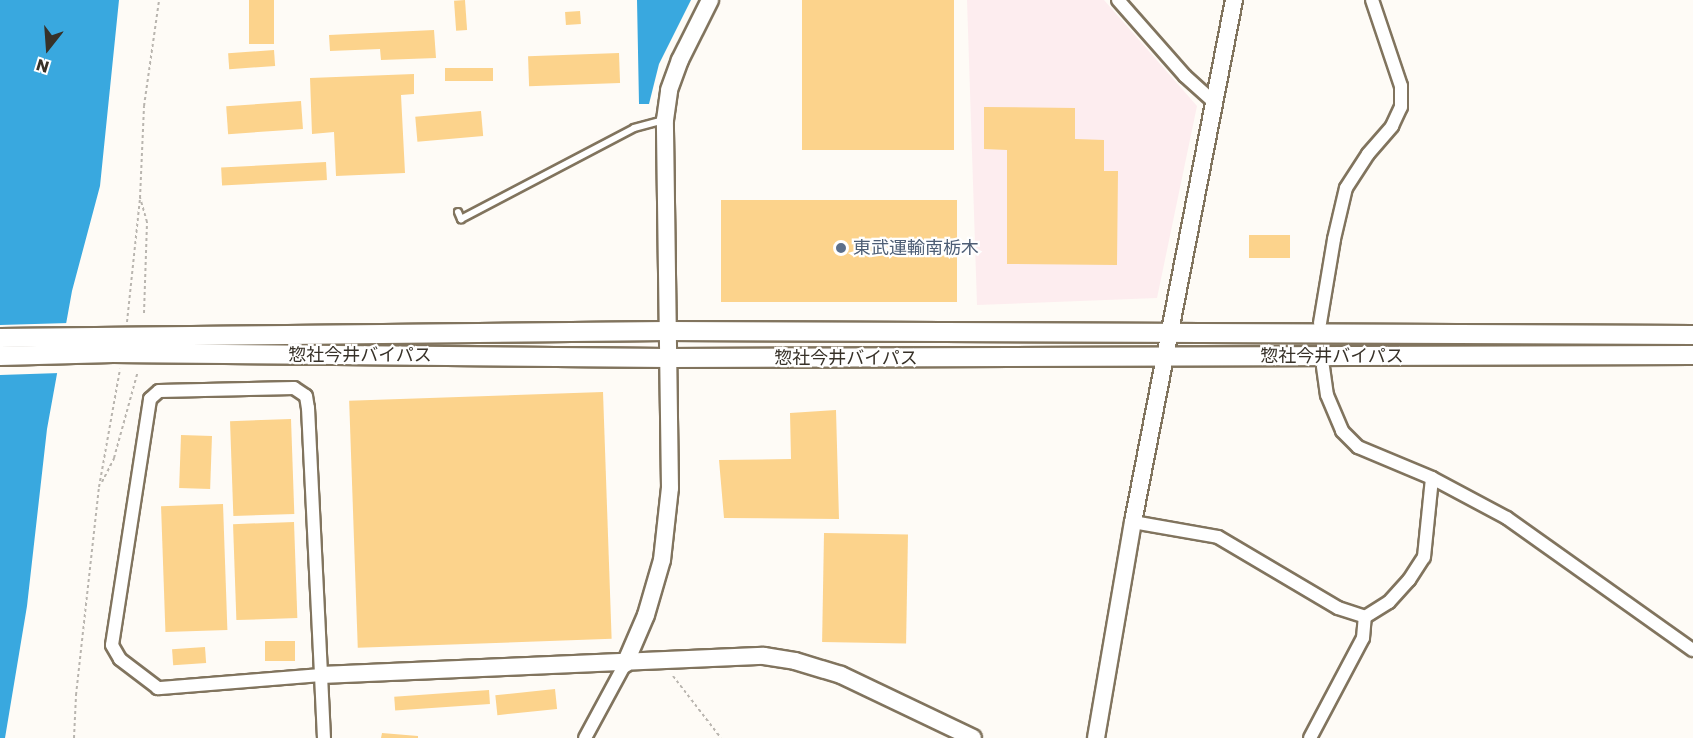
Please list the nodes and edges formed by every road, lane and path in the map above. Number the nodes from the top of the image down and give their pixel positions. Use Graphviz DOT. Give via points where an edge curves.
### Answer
graph roads {
  1 [pos="159,0"];
  2 [pos="710,0"];
  3 [pos="1118,0"];
  4 [pos="1234,0"];
  5 [pos="1372,0"];
  6 [pos="1214,102"];
  7 [pos="665,120"];
  8 [pos="140,198"];
  9 [pos="458,212"];
  10 [pos="144,313"];
  11 [pos="1320,323"];
  12 [pos="666,331"];
  13 [pos="1169,332"];
  14 [pos="1693,334"];
  15 [pos="0,338"];
  16 [pos="119,345"];
  17 [pos="1693,355"];
  18 [pos="0,356"];
  19 [pos="1164,357"];
  20 [pos="667,358"];
  21 [pos="1323,367"];
  22 [pos="138,371"];
  23 [pos="1432,478"];
  24 [pos="99,488"];
  25 [pos="1134,522"];
  26 [pos="1365,617"];
  27 [pos="1693,650"];
  28 [pos="663,662"];
  29 [pos="625,664"];
  30 [pos="321,675"];
  31 [pos="74,738"];
  32 [pos="324,738"];
  33 [pos="585,738"];
  34 [pos="721,738"];
  35 [pos="973,738"];
  36 [pos="1096,738"];
  37 [pos="1310,738"];
  1 -- 8 [label="path" via="144,106"];
  2 -- 7 [label="street" via="680,60 669,90"];
  3 -- 6 [label="street" via="1185,76"];
  4 -- 6 [label="street"];
  5 -- 11 [label="street" via="1401,86 1401,106 1392,126 1346,188"];
  6 -- 13 [label="street"];
  7 -- 9 [label="lane" via="634,128 461,219"];
  7 -- 12 [label="street"];
  8 -- 10 [label="path" via="147,222"];
  8 -- 16 [label="path"];
  12 -- 13 [label="main road, 惣社今井バイパス"];
  12 -- 16 [label="main road, 惣社今井バイパス"];
  12 -- 20 [label="street"];
  13 -- 14 [label="main road, 惣社今井バイパス"];
  13 -- 19 [label="street"];
  15 -- 16 [label="main road, 惣社今井バイパス"];
  16 -- 18 [label="main road, 惣社今井バイパス"];
  16 -- 20 [label="main road, 惣社今井バイパス"];
  16 -- 24 [label="path"];
  17 -- 19 [label="main road, 惣社今井バイパス"];
  19 -- 20 [label="main road, 惣社今井バイパス"];
  19 -- 25 [label="street"];
  20 -- 29 [label="street" via="670,488 662,560 646,615"];
  21 -- 23 [label="street" via="1327,395 1342,431 1358,447"];
  22 -- 24 [label="path" via="114,458"];
  23 -- 26 [label="street" via="1424,557 1389,602"];
  23 -- 27 [label="street" via="1507,518"];
  24 -- 31 [label="path"];
  25 -- 26 [label="street" via="1218,537 1338,608"];
  25 -- 36 [label="street"];
  26 -- 37 [label="street" via="1363,638"];
  28 -- 29 [label="street"];
  28 -- 34 [label="path"];
  28 -- 35 [label="street" via="764,656 795,661 841,675"];
  29 -- 30 [label="street"];
  29 -- 33 [label="street"];
  30 -- 30 [label="street" via="306,396 294,388 159,391 150,399 111,645 120,659 158,688"];
  30 -- 32 [label="street"];
}
